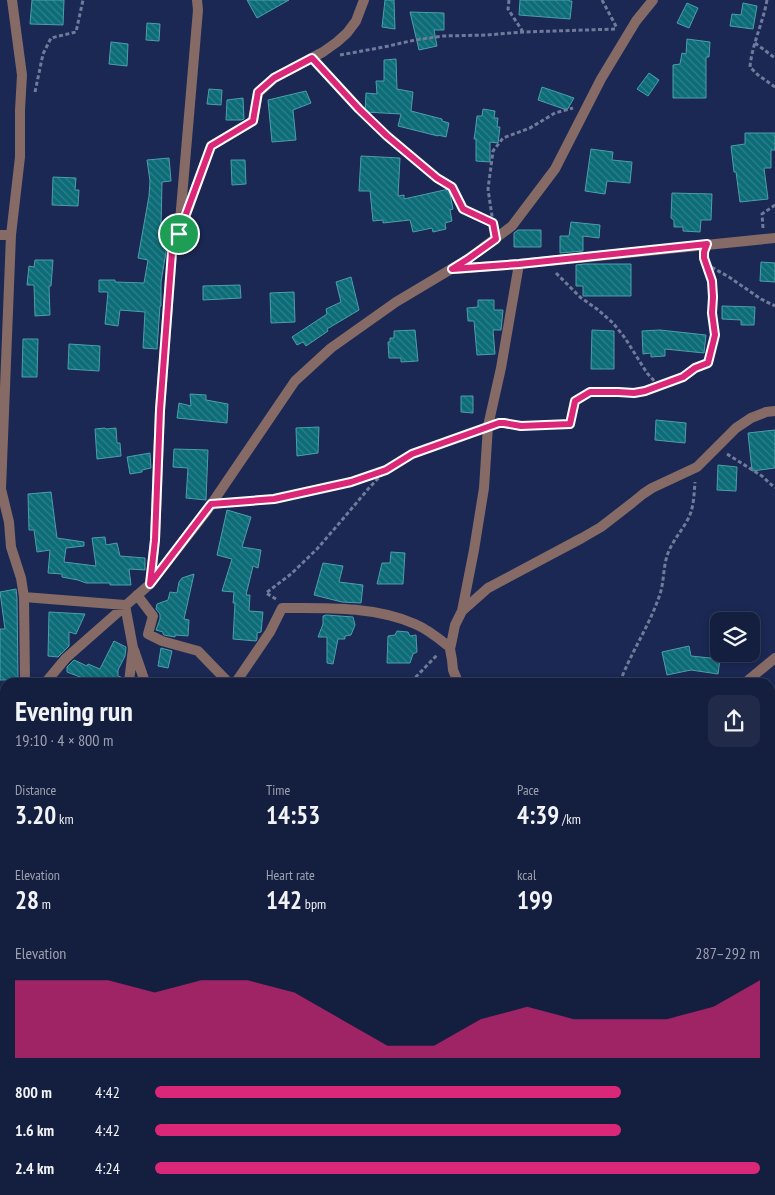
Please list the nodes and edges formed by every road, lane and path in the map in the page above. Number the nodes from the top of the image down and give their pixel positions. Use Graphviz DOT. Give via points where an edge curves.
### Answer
graph roads {
  1 [pos="12,0"];
  2 [pos="84,0"];
  3 [pos="197,0"];
  4 [pos="364,0"];
  5 [pos="509,0"];
  6 [pos="602,0"];
  7 [pos="653,0"];
  8 [pos="767,0"];
  9 [pos="618,29"];
  10 [pos="523,32"];
  11 [pos="624,41"];
  12 [pos="755,43"];
  13 [pos="339,56"];
  14 [pos="312,58"];
  15 [pos="775,58"];
  16 [pos="775,87"];
  17 [pos="588,104"];
  18 [pos="20,110"];
  19 [pos="775,205"];
  20 [pos="493,223"];
  21 [pos="179,234"];
  22 [pos="11,235"];
  23 [pos="0,236"];
  24 [pos="775,238"];
  25 [pos="496,239"];
  26 [pos="763,239"];
  27 [pos="707,244"];
  28 [pos="546,261"];
  29 [pos="519,264"];
  30 [pos="706,264"];
  31 [pos="452,269"];
  32 [pos="775,306"];
  33 [pos="659,386"];
  34 [pos="775,411"];
  35 [pos="488,426"];
  36 [pos="716,448"];
  37 [pos="697,468"];
  38 [pos="386,470"];
  39 [pos="775,488"];
  40 [pos="0,497"];
  41 [pos="211,504"];
  42 [pos="9,522"];
  43 [pos="150,584"];
  44 [pos="137,595"];
  45 [pos="24,597"];
  46 [pos="125,605"];
  47 [pos="282,608"];
  48 [pos="462,611"];
  49 [pos="447,645"];
  50 [pos="133,648"];
  51 [pos="775,658"];
  52 [pos="25,678"];
  53 [pos="49,678"];
  54 [pos="129,678"];
  55 [pos="144,678"];
  56 [pos="224,678"];
  57 [pos="239,678"];
  58 [pos="415,678"];
  59 [pos="456,678"];
  60 [pos="622,678"];
  61 [pos="751,678"];
  1 -- 18 [label="street" via="22,75"];
  2 -- 18 [label="path" via="76,32 51,38 43,54 31,101"];
  3 -- 21 [label="street"];
  4 -- 14 [label="street" via="356,21 347,33"];
  5 -- 10 [label="path" via="508,9"];
  6 -- 9 [label="path"];
  7 -- 11 [label="street"];
  8 -- 12 [label="path"];
  9 -- 10 [label="path"];
  9 -- 11 [label="path"];
  10 -- 13 [label="path" via="443,36"];
  11 -- 17 [label="street"];
  12 -- 15 [label="path"];
  12 -- 16 [label="path" via="750,67"];
  14 -- 20 [label="path" via="387,136 452,187 463,209"];
  14 -- 21 [label="street" via="274,78 258,92 253,121 211,146"];
  17 -- 20 [label="path" via="555,113 530,128 503,138 493,151 488,189"];
  17 -- 25 [label="street" via="555,169 512,226"];
  18 -- 22 [label="street" via="20,157"];
  19 -- 26 [label="path" via="762,214"];
  20 -- 25 [label="path"];
  21 -- 43 [label="street" via="172,252"];
  22 -- 23 [label="street"];
  22 -- 42 [label="street" via="1,489"];
  24 -- 26 [label="street"];
  25 -- 31 [label="street"];
  26 -- 27 [label="street"];
  27 -- 28 [label="street"];
  27 -- 30 [label="path" via="704,252"];
  28 -- 29 [label="street"];
  28 -- 33 [label="path" via="570,287 613,323 646,374"];
  29 -- 31 [label="street"];
  29 -- 35 [label="street"];
  30 -- 32 [label="path"];
  30 -- 33 [label="path" via="712,281 715,335 708,363"];
  31 -- 41 [label="street" via="396,302 331,348 295,381"];
  33 -- 35 [label="path" via="634,393 590,392 575,401 570,424 521,426 504,423"];
  34 -- 36 [label="street" via="751,418"];
  35 -- 38 [label="path" via="412,454"];
  35 -- 48 [label="street" via="484,488"];
  36 -- 37 [label="street"];
  36 -- 39 [label="path" via="762,476"];
  37 -- 48 [label="street" via="642,494 601,527 488,588"];
  37 -- 60 [label="path" via="692,511 672,544 660,593"];
  38 -- 41 [label="path" via="351,482 274,499"];
  38 -- 47 [label="path" via="317,549 266,593 286,604"];
  40 -- 42 [label="street"];
  41 -- 43 [label="street"];
  42 -- 45 [label="street" via="11,547"];
  43 -- 44 [label="street"];
  44 -- 46 [label="street"];
  44 -- 56 [label="street" via="153,616 148,634 198,652"];
  45 -- 46 [label="street"];
  45 -- 52 [label="street"];
  46 -- 50 [label="street"];
  46 -- 53 [label="street" via="66,658"];
  47 -- 49 [label="street" via="332,608 400,618 416,624"];
  47 -- 57 [label="street"];
  48 -- 59 [label="street" via="455,624 450,649"];
  49 -- 58 [label="path"];
  50 -- 54 [label="street"];
  50 -- 55 [label="street"];
  51 -- 61 [label="street"];
}
